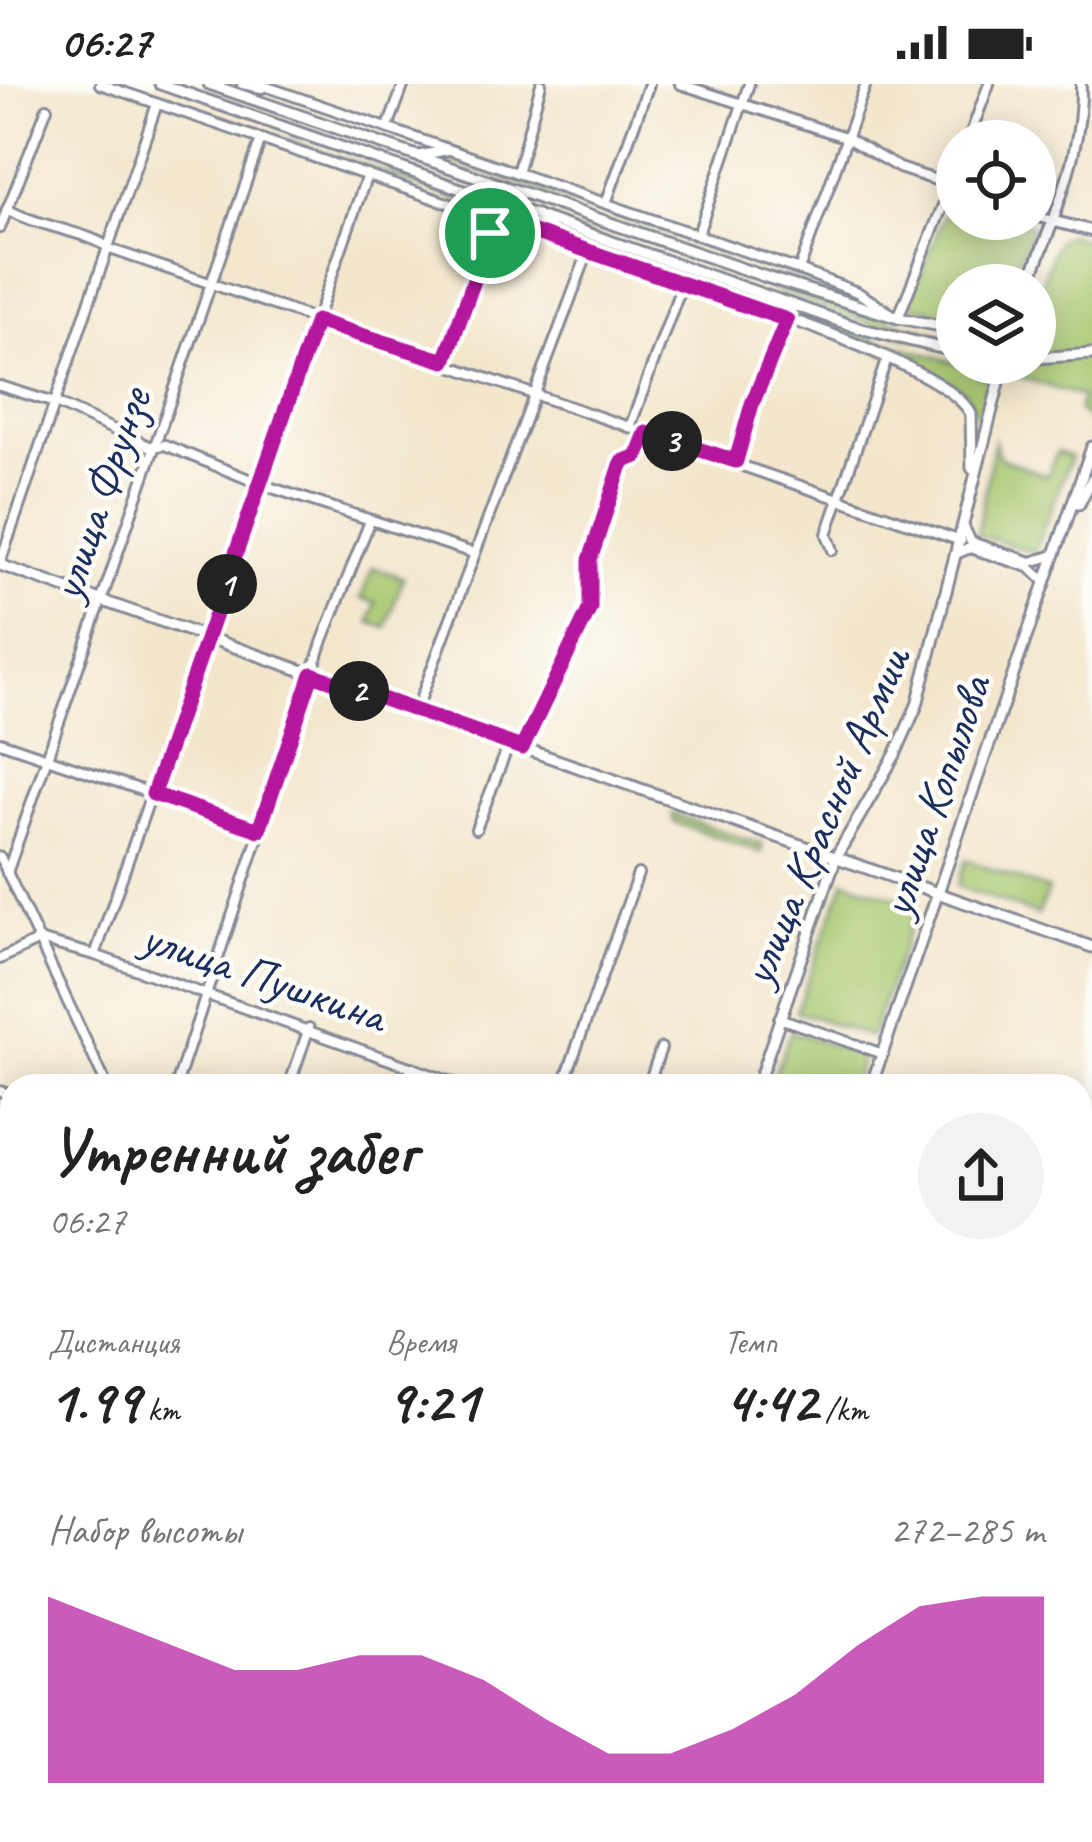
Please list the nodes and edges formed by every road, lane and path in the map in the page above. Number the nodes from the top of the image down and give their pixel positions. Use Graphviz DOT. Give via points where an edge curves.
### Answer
graph roads {
  1 [pos="100,84"];
  2 [pos="160,84"];
  3 [pos="209,84"];
  4 [pos="242,84"];
  5 [pos="260,84"];
  6 [pos="404,84"];
  7 [pos="541,84"];
  8 [pos="649,84"];
  9 [pos="680,84"];
  10 [pos="749,84"];
  11 [pos="866,84"];
  12 [pos="988,84"];
  13 [pos="1082,84"];
  14 [pos="277,87"];
  15 [pos="157,104"];
  16 [pos="741,107"];
  17 [pos="47,108"];
  18 [pos="975,120"];
  19 [pos="388,127"];
  20 [pos="845,137"];
  21 [pos="261,139"];
  22 [pos="450,150"];
  23 [pos="414,157"];
  24 [pos="517,172"];
  25 [pos="367,175"];
  26 [pos="936,180"];
  27 [pos="606,203"];
  28 [pos="7,209"];
  29 [pos="533,211"];
  30 [pos="1056,212"];
  31 [pos="496,219"];
  32 [pos="1056,222"];
  33 [pos="0,227"];
  34 [pos="936,228"];
  35 [pos="1092,231"];
  36 [pos="698,234"];
  37 [pos="560,242"];
  38 [pos="110,249"];
  39 [pos="588,252"];
  40 [pos="800,270"];
  41 [pos="682,284"];
  42 [pos="211,287"];
  43 [pos="722,297"];
  44 [pos="805,309"];
  45 [pos="898,318"];
  46 [pos="787,320"];
  47 [pos="316,321"];
  48 [pos="936,325"];
  49 [pos="936,346"];
  50 [pos="1092,354"];
  51 [pos="1056,357"];
  52 [pos="886,358"];
  53 [pos="445,361"];
  54 [pos="999,384"];
  55 [pos="0,386"];
  56 [pos="534,394"];
  57 [pos="58,404"];
  58 [pos="630,427"];
  59 [pos="646,433"];
  60 [pos="152,446"];
  61 [pos="1092,447"];
  62 [pos="736,461"];
  63 [pos="1092,479"];
  64 [pos="263,485"];
  65 [pos="838,496"];
  66 [pos="968,506"];
  67 [pos="370,521"];
  68 [pos="964,526"];
  69 [pos="1066,530"];
  70 [pos="961,541"];
  71 [pos="833,550"];
  72 [pos="472,553"];
  73 [pos="1058,553"];
  74 [pos="958,554"];
  75 [pos="0,564"];
  76 [pos="1047,583"];
  77 [pos="102,601"];
  78 [pos="207,638"];
  79 [pos="312,674"];
  80 [pos="416,711"];
  81 [pos="0,742"];
  82 [pos="509,744"];
  83 [pos="522,748"];
  84 [pos="48,758"];
  85 [pos="153,794"];
  86 [pos="476,829"];
  87 [pos="259,830"];
  88 [pos="0,857"];
  89 [pos="836,857"];
  90 [pos="7,873"];
  91 [pos="638,874"];
  92 [pos="939,894"];
  93 [pos="39,940"];
  94 [pos="1092,947"];
  95 [pos="94,956"];
  96 [pos="0,959"];
  97 [pos="208,992"];
  98 [pos="779,1018"];
  99 [pos="309,1028"];
  100 [pos="662,1048"];
  101 [pos="883,1054"];
  102 [pos="412,1067"];
  103 [pos="101,1074"];
  104 [pos="180,1074"];
  105 [pos="293,1074"];
  106 [pos="410,1074"];
  107 [pos="431,1074"];
  108 [pos="567,1074"];
  109 [pos="652,1074"];
  110 [pos="761,1074"];
  111 [pos="876,1074"];
  1 -- 15 [label="street"];
  2 -- 29 [label="main road"];
  3 -- 23 [label="main road"];
  4 -- 14 [label="street"];
  5 -- 14 [label="street"];
  6 -- 19 [label="street"];
  7 -- 24 [label="street"];
  8 -- 27 [label="street"];
  9 -- 16 [label="street"];
  10 -- 16 [label="street"];
  11 -- 20 [label="street"];
  12 -- 18 [label="street"];
  13 -- 30 [label="street" via="1078,144"];
  14 -- 19 [label="street"];
  15 -- 21 [label="street"];
  15 -- 38 [label="street"];
  16 -- 20 [label="street"];
  16 -- 36 [label="street"];
  17 -- 28 [label="street"];
  19 -- 22 [label="street"];
  20 -- 26 [label="street"];
  20 -- 40 [label="street"];
  21 -- 25 [label="street"];
  21 -- 42 [label="street, улица Фрунзе"];
  22 -- 23 [label="street"];
  22 -- 24 [label="street"];
  23 -- 45 [label="main road"];
  24 -- 27 [label="street"];
  25 -- 31 [label="street"];
  25 -- 47 [label="street"];
  27 -- 36 [label="street"];
  28 -- 33 [label="street"];
  28 -- 38 [label="street"];
  29 -- 37 [label="main road"];
  29 -- 44 [label="main road"];
  31 -- 37 [label="street"];
  31 -- 53 [label="street"];
  32 -- 35 [label="main road"];
  34 -- 45 [label="street"];
  36 -- 40 [label="street"];
  37 -- 39 [label="main road"];
  38 -- 42 [label="street"];
  38 -- 57 [label="street"];
  39 -- 41 [label="main road"];
  39 -- 56 [label="street"];
  40 -- 45 [label="street"];
  41 -- 43 [label="main road"];
  41 -- 58 [label="street"];
  42 -- 47 [label="street"];
  42 -- 60 [label="street, улица Фрунзе"];
  43 -- 44 [label="main road"];
  43 -- 46 [label="main road"];
  44 -- 49 [label="main road"];
  45 -- 48 [label="main road"];
  46 -- 52 [label="main road"];
  46 -- 62 [label="street"];
  47 -- 53 [label="street"];
  47 -- 64 [label="street"];
  50 -- 51 [label="main road"];
  52 -- 65 [label="street"];
  52 -- 66 [label="main road" via="966,403 974,444"];
  53 -- 56 [label="street"];
  54 -- 66 [label="main road, улица Красной Армии"];
  55 -- 57 [label="street"];
  56 -- 58 [label="street"];
  56 -- 72 [label="street"];
  57 -- 60 [label="street"];
  57 -- 75 [label="street"];
  58 -- 59 [label="street"];
  59 -- 62 [label="street"];
  59 -- 83 [label="street" via="637,456 622,462 590,560 590,608"];
  60 -- 64 [label="street"];
  60 -- 77 [label="street, улица Фрунзе"];
  61 -- 69 [label="main road, улица Копылова"];
  62 -- 65 [label="street"];
  63 -- 69 [label="main road, улица Копылова"];
  64 -- 67 [label="street"];
  64 -- 78 [label="street"];
  65 -- 70 [label="street"];
  65 -- 71 [label="street" via="827,534"];
  66 -- 68 [label="main road, улица Красной Армии"];
  67 -- 72 [label="street"];
  67 -- 79 [label="street"];
  68 -- 70 [label="main road, улица Красной Армии"];
  68 -- 73 [label="street" via="971,542 1031,562"];
  69 -- 73 [label="main road, улица Копылова"];
  70 -- 74 [label="main road, улица Красной Армии"];
  72 -- 80 [label="street"];
  73 -- 76 [label="main road, улица Копылова"];
  74 -- 76 [label="street" via="970,548 1029,568"];
  74 -- 89 [label="main road, улица Красной Армии" via="909,727"];
  75 -- 77 [label="main road"];
  76 -- 92 [label="main road, улица Копылова"];
  77 -- 78 [label="main road"];
  77 -- 84 [label="street, улица Фрунзе"];
  78 -- 79 [label="main road"];
  78 -- 85 [label="street"];
  79 -- 80 [label="main road"];
  79 -- 87 [label="street"];
  80 -- 82 [label="main road"];
  81 -- 84 [label="street"];
  82 -- 83 [label="main road"];
  82 -- 86 [label="street"];
  83 -- 89 [label="main road"];
  84 -- 85 [label="street"];
  84 -- 90 [label="street, улица Фрунзе"];
  85 -- 87 [label="street"];
  85 -- 95 [label="street"];
  87 -- 97 [label="street"];
  88 -- 90 [label="street"];
  89 -- 92 [label="main road"];
  89 -- 98 [label="main road, улица Красной Армии"];
  90 -- 93 [label="street"];
  91 -- 108 [label="street"];
  92 -- 94 [label="main road"];
  92 -- 101 [label="main road, улица Копылова"];
  93 -- 95 [label="street, улица Пушкина"];
  93 -- 96 [label="street"];
  93 -- 103 [label="street"];
  95 -- 97 [label="street, улица Пушкина"];
  97 -- 99 [label="street, улица Пушкина"];
  97 -- 104 [label="street"];
  98 -- 101 [label="street"];
  98 -- 110 [label="main road, улица Красной Армии"];
  99 -- 102 [label="street, улица Пушкина"];
  99 -- 105 [label="street"];
  100 -- 109 [label="street"];
  101 -- 111 [label="main road, улица Копылова"];
  102 -- 106 [label="street"];
  102 -- 107 [label="street, улица Пушкина"];
}
